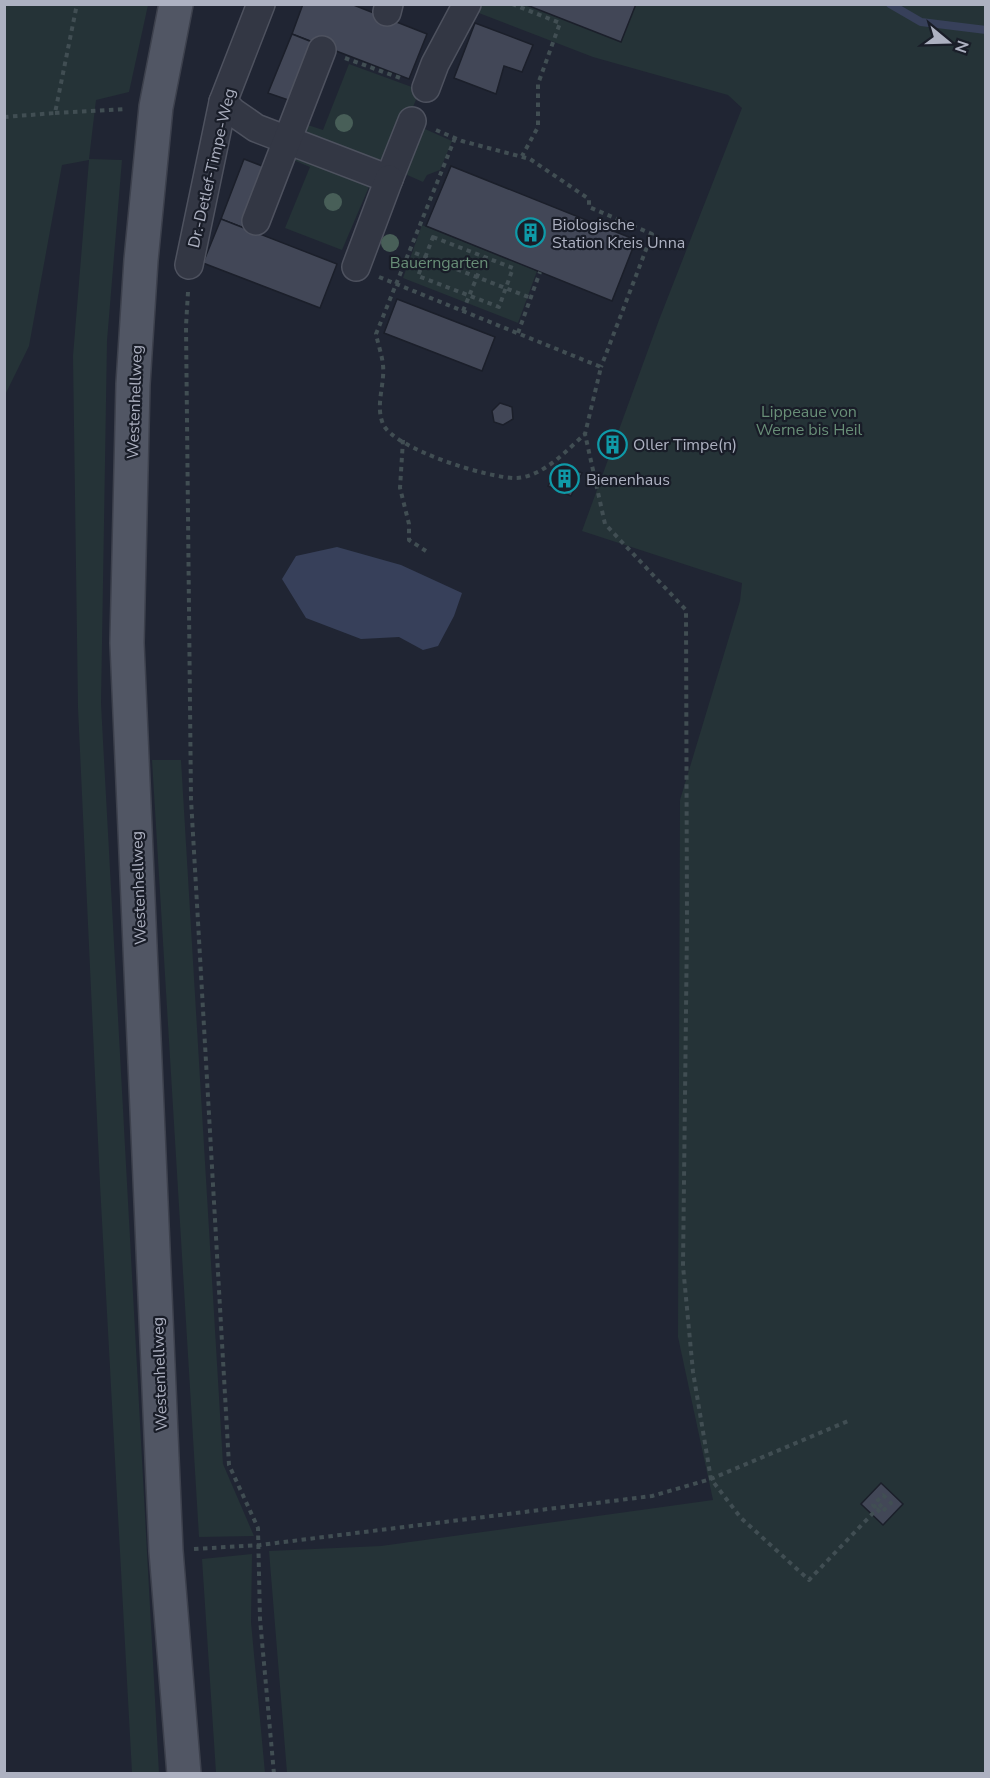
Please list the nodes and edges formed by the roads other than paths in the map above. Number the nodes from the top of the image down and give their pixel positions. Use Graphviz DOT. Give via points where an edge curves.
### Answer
graph roads {
  1 [pos="176,4"];
  2 [pos="261,4"];
  3 [pos="466,4"];
  4 [pos="322,50"];
  5 [pos="426,88"];
  6 [pos="223,102"];
  7 [pos="412,121"];
  8 [pos="288,139"];
  9 [pos="389,178"];
  10 [pos="256,221"];
  11 [pos="189,265"];
  12 [pos="357,267"];
  13 [pos="184,1773"];
  1 -- 13 [label="main road, Westenhellweg" via="156,107 141,260 133,384 127,644 166,1551"];
  2 -- 6 [label="lane, Dr.-Detlef-Timpe-Weg"];
  3 -- 5 [label="lane"];
  4 -- 8 [label="lane"];
  6 -- 8 [label="lane" via="256,128"];
  6 -- 11 [label="lane, Dr.-Detlef-Timpe-Weg"];
  7 -- 9 [label="lane"];
  8 -- 9 [label="lane"];
  8 -- 10 [label="lane"];
  9 -- 12 [label="lane"];
}
